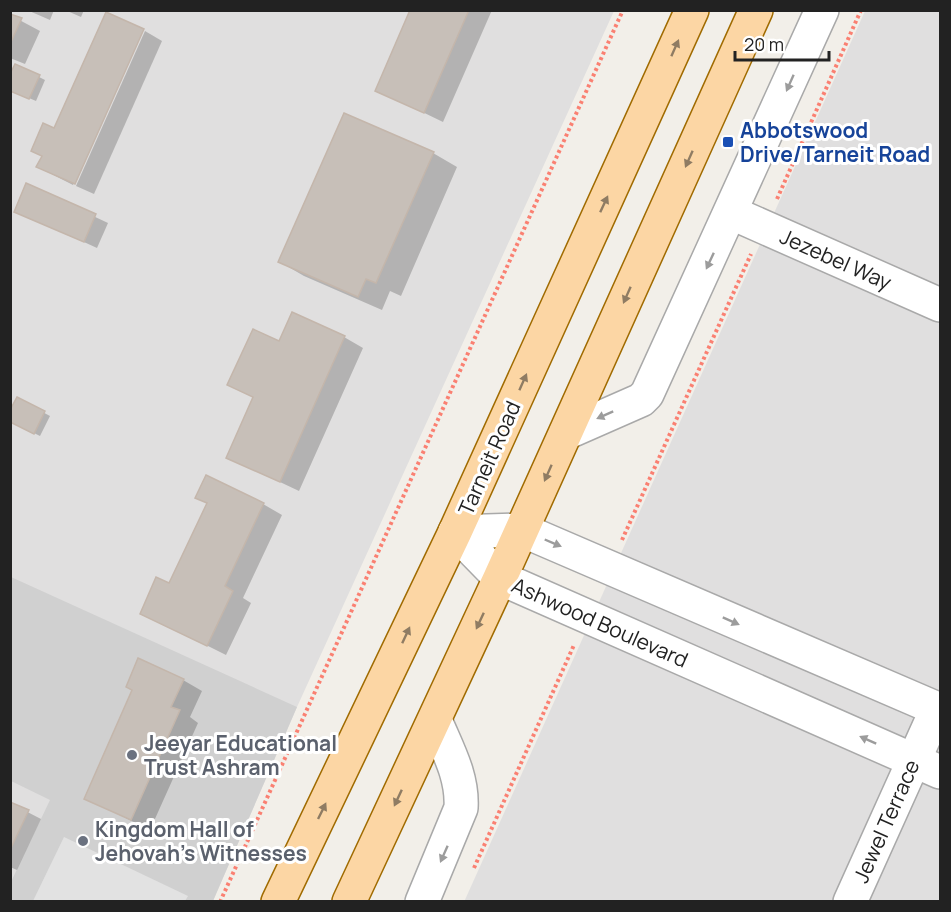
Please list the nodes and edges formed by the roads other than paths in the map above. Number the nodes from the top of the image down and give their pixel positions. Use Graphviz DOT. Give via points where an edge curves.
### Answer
graph roads {
  1 [pos="692,10"];
  2 [pos="756,10"];
  3 [pos="822,10"];
  4 [pos="732,213"];
  5 [pos="940,305"];
  6 [pos="566,433"];
  7 [pos="522,530"];
  8 [pos="455,532"];
  9 [pos="500,578"];
  10 [pos="939,709"];
  11 [pos="435,720"];
  12 [pos="927,766"];
  13 [pos="278,902"];
  14 [pos="349,902"];
  15 [pos="422,902"];
  16 [pos="850,902"];
  8 -- 1 [label="main road, Tarneit Road, one-way"];
  2 -- 6 [label="main road, one-way"];
  3 -- 4 [label="street, one-way"];
  4 -- 5 [label="street, Jezebel Way"];
  4 -- 6 [label="street, one-way" via="647,394"];
  6 -- 7 [label="main road, one-way"];
  7 -- 8 [label="street"];
  7 -- 9 [label="main road"];
  7 -- 10 [label="street, one-way"];
  8 -- 9 [label="street, Ashwood Boulevard"];
  13 -- 8 [label="main road, Tarneit Road, one-way"];
  9 -- 11 [label="main road, one-way"];
  12 -- 9 [label="street, Ashwood Boulevard, one-way"];
  10 -- 12 [label="street, Jewel Terrace"];
  11 -- 14 [label="main road, one-way"];
  11 -- 15 [label="street, one-way" via="458,774 461,808"];
  12 -- 16 [label="street, Jewel Terrace"];
}
